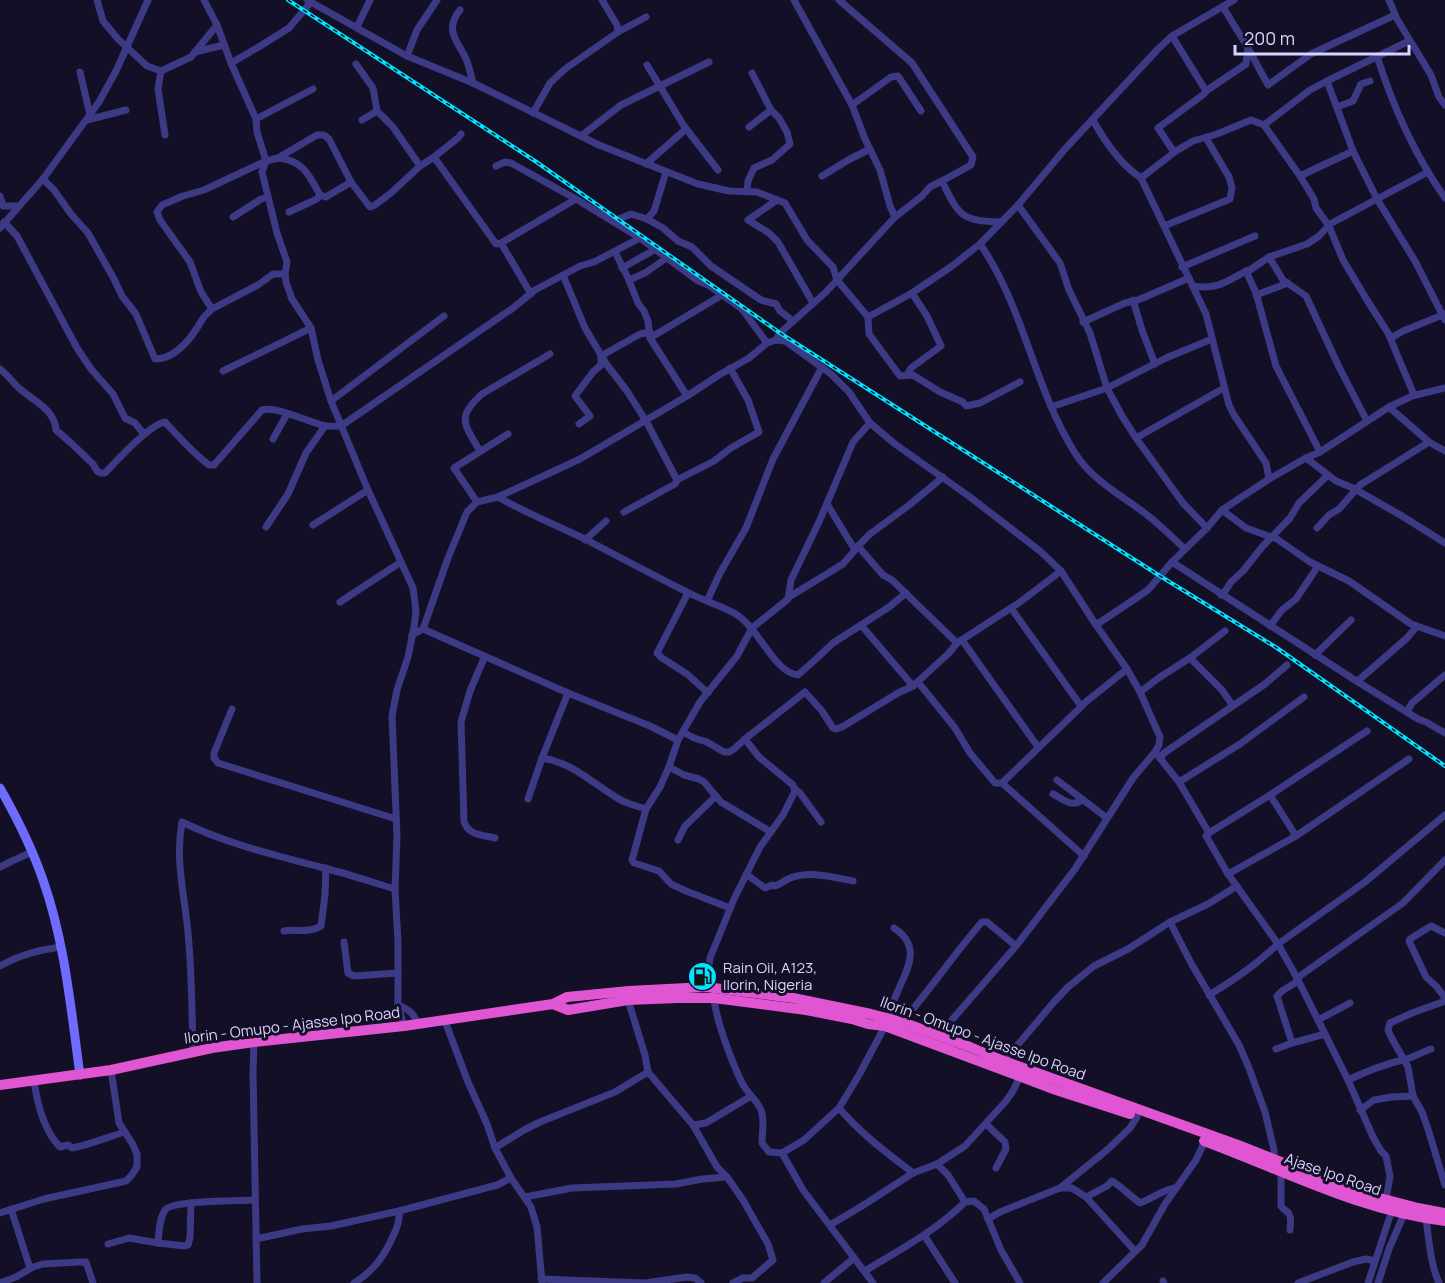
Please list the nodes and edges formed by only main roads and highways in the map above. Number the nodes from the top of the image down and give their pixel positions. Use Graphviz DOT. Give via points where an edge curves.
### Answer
graph roads {
  1 [pos="0,788"];
  2 [pos="553,1004"];
  3 [pos="887,1022"];
  4 [pos="80,1075"];
  5 [pos="0,1085"];
  6 [pos="1213,1142"];
  7 [pos="1445,1213"];
  8 [pos="1445,1221"];
  1 -- 4 [label="main road" via="43,880 67,983"];
  2 -- 3 [label="highway, Ilorin - Omupo - Ajasse Ipo Road" via="568,1010 628,1000 714,998 806,1010 868,1024"];
  2 -- 3 [label="highway, Ilorin - Omupo - Ajasse Ipo Road" via="567,997 706,987 808,1000"];
  2 -- 4 [label="highway, Ilorin - Omupo - Ajasse Ipo Road" via="445,1021 254,1042"];
  3 -- 6 [label="highway, Ilorin - Omupo - Ajasse Ipo Road" via="1056,1090"];
  3 -- 6 [label="highway, Ilorin - Omupo - Ajasse Ipo Road" via="902,1022 970,1047"];
  4 -- 5 [label="highway, Ilorin - Omupo - Ajasse Ipo Road"];
  6 -- 7 [label="highway, Ajase Ipo Road" via="1274,1159 1357,1192"];
  6 -- 8 [label="highway, Ajase Ipo Road" via="1341,1195 1404,1214"];
}
